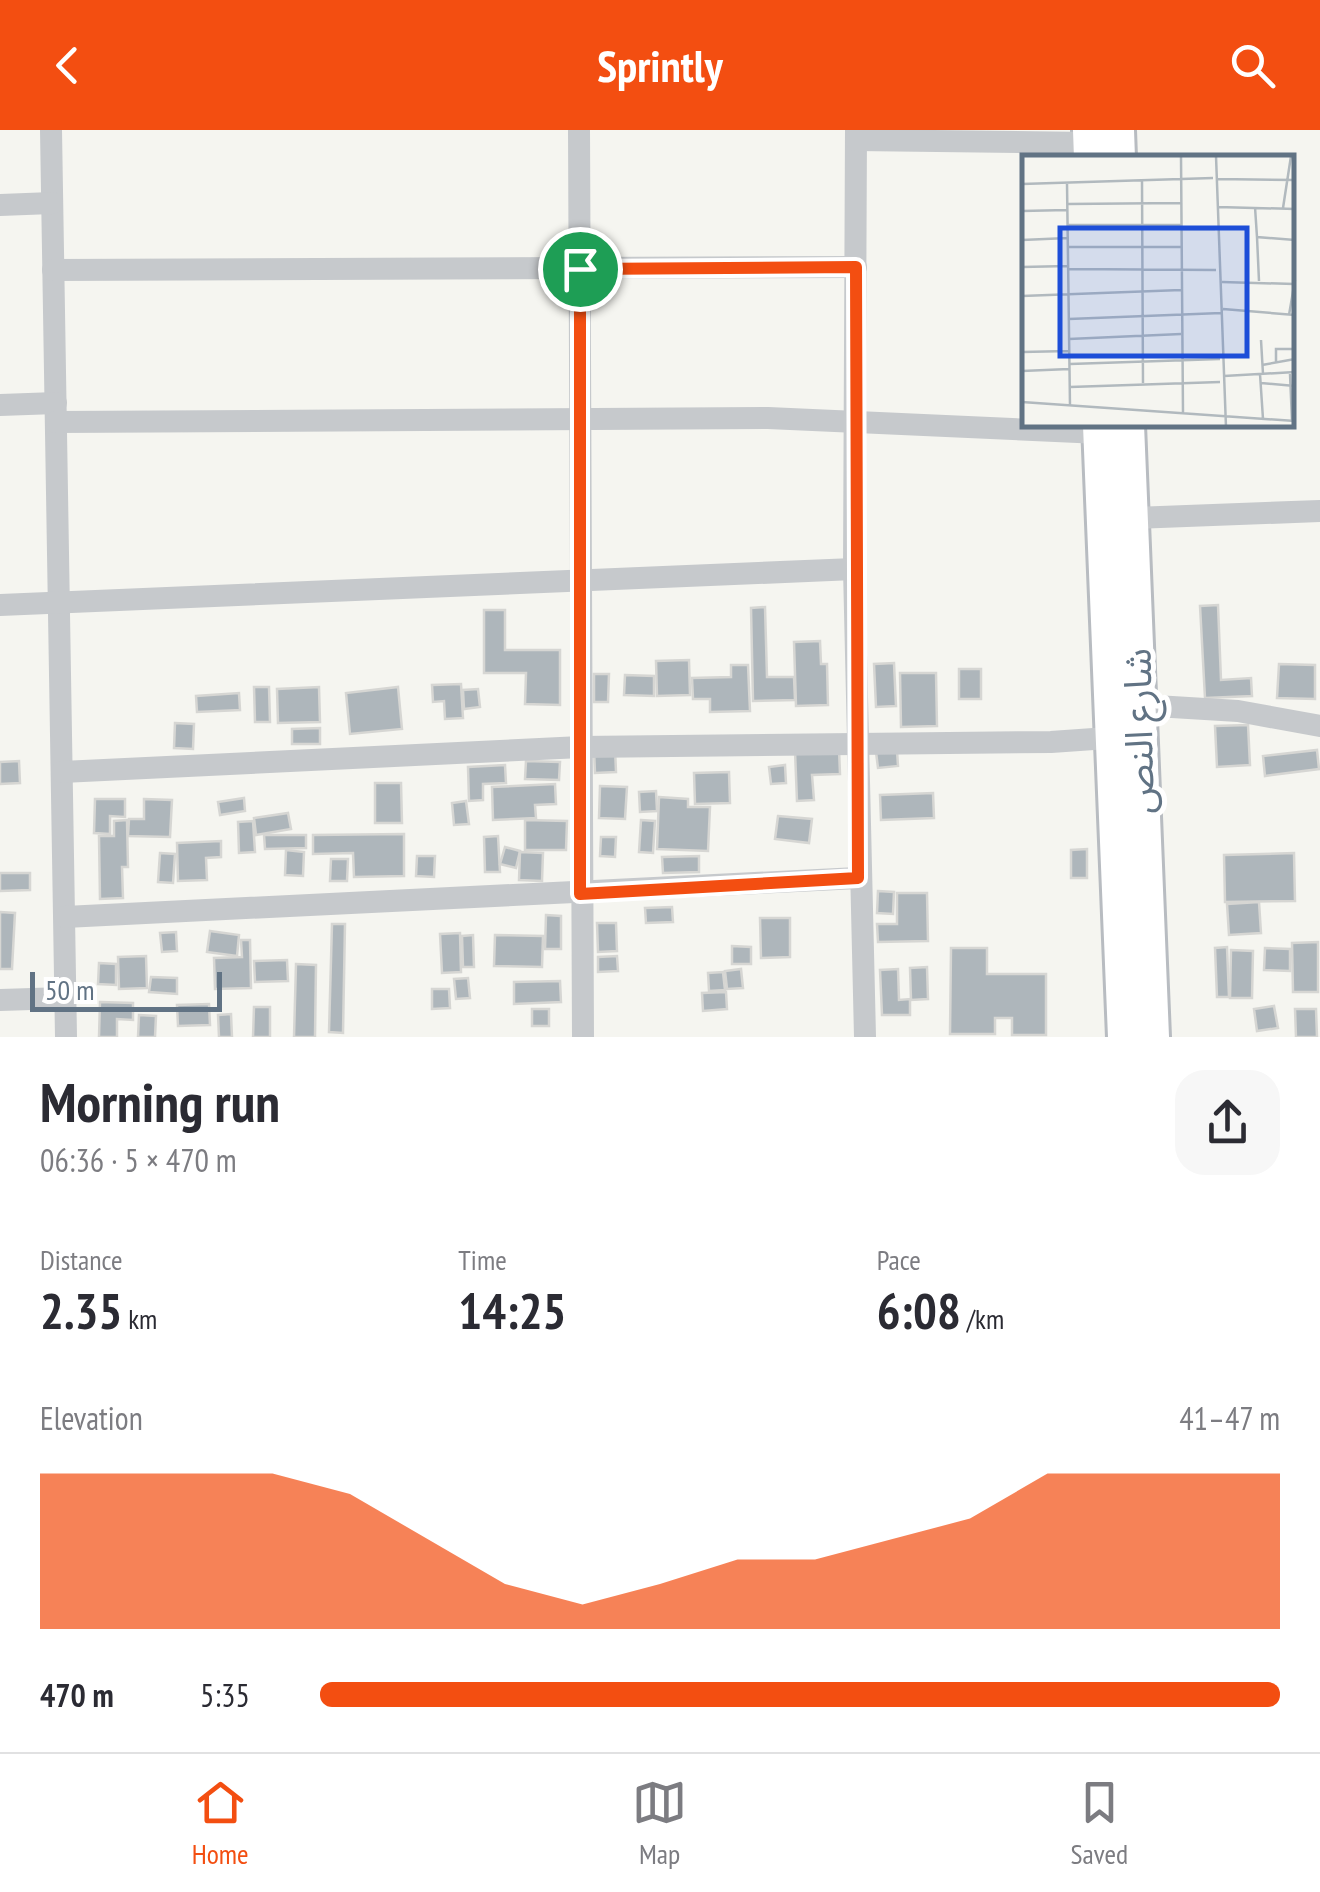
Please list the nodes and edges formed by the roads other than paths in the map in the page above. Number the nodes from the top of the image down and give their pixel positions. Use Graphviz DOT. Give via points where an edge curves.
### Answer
graph roads {
  1 [pos="51,130"];
  2 [pos="579,130"];
  3 [pos="856,135"];
  4 [pos="1097,140"];
  5 [pos="52,204"];
  6 [pos="0,205"];
  7 [pos="856,267"];
  8 [pos="580,269"];
  9 [pos="54,270"];
  10 [pos="0,405"];
  11 [pos="56,413"];
  12 [pos="579,420"];
  13 [pos="855,421"];
  14 [pos="1022,426"];
  15 [pos="1109,428"];
  16 [pos="1320,511"];
  17 [pos="1134,518"];
  18 [pos="854,569"];
  19 [pos="580,580"];
  20 [pos="59,602"];
  21 [pos="0,605"];
  22 [pos="1131,726"];
  23 [pos="1320,726"];
  24 [pos="858,742"];
  25 [pos="581,747"];
  26 [pos="62,772"];
  27 [pos="858,878"];
  28 [pos="580,894"];
  29 [pos="64,917"];
  30 [pos="64,998"];
  31 [pos="0,1000"];
  32 [pos="66,1037"];
  33 [pos="583,1037"];
  34 [pos="865,1037"];
  35 [pos="1124,1037"];
  36 [pos="1153,1037"];
  1 -- 5 [label="street"];
  2 -- 8 [label="street"];
  3 -- 4 [label="street"];
  3 -- 7 [label="street"];
  5 -- 6 [label="street"];
  5 -- 9 [label="street"];
  7 -- 8 [label="street"];
  7 -- 13 [label="street"];
  8 -- 9 [label="street"];
  8 -- 12 [label="street"];
  9 -- 11 [label="street"];
  10 -- 11 [label="street"];
  11 -- 12 [label="street"];
  11 -- 20 [label="street"];
  12 -- 13 [label="street"];
  12 -- 19 [label="street"];
  13 -- 14 [label="street"];
  13 -- 18 [label="street"];
  15 -- 17 [label="main road, شارع النص"];
  15 -- 22 [label="main road, شارع النص"];
  16 -- 17 [label="street"];
  17 -- 22 [label="main road, شارع النص"];
  18 -- 19 [label="street"];
  18 -- 24 [label="street"];
  19 -- 20 [label="street"];
  19 -- 25 [label="street"];
  20 -- 21 [label="street"];
  20 -- 26 [label="street"];
  22 -- 23 [label="street" via="1238,711"];
  22 -- 24 [label="street"];
  22 -- 35 [label="main road, شارع النص"];
  22 -- 36 [label="main road, شارع النص"];
  24 -- 25 [label="street"];
  24 -- 27 [label="street"];
  25 -- 26 [label="street"];
  25 -- 28 [label="street"];
  26 -- 29 [label="street"];
  27 -- 28 [label="street"];
  27 -- 34 [label="street"];
  28 -- 29 [label="street"];
  28 -- 33 [label="street"];
  29 -- 30 [label="street"];
  30 -- 31 [label="street"];
  30 -- 32 [label="street"];
}
